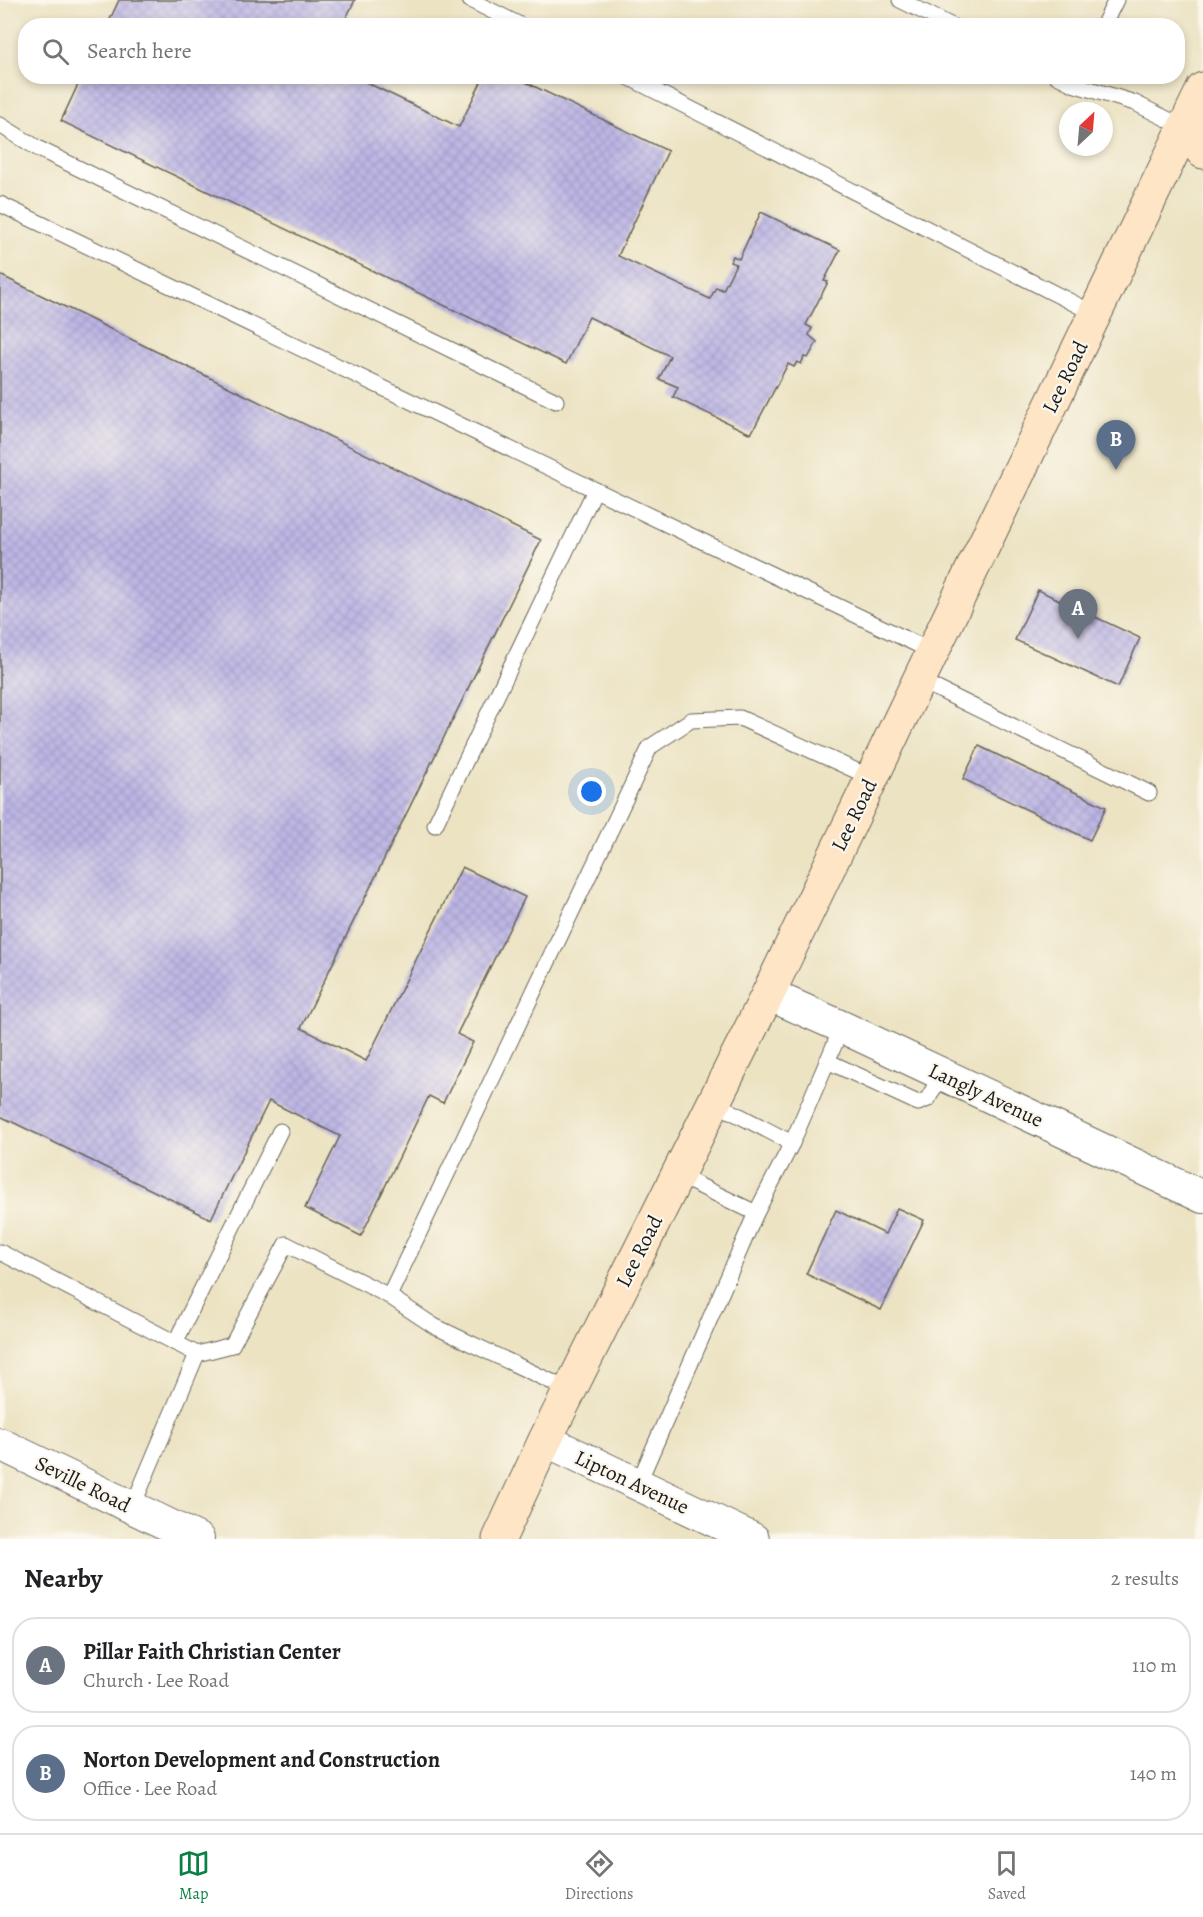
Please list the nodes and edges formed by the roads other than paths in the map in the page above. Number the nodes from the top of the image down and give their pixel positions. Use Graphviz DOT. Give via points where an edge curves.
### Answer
graph roads {
  1 [pos="470,0"];
  2 [pos="900,0"];
  3 [pos="1116,0"];
  4 [pos="506,18"];
  5 [pos="936,18"];
  6 [pos="1107,18"];
  7 [pos="642,84"];
  8 [pos="1073,84"];
  9 [pos="1203,89"];
  10 [pos="0,125"];
  11 [pos="1194,140"];
  12 [pos="0,204"];
  13 [pos="1095,314"];
  14 [pos="556,401"];
  15 [pos="595,490"];
  16 [pos="926,666"];
  17 [pos="872,778"];
  18 [pos="1149,793"];
  19 [pos="435,825"];
  20 [pos="768,994"];
  21 [pos="842,1027"];
  22 [pos="827,1061"];
  23 [pos="941,1074"];
  24 [pos="714,1102"];
  25 [pos="280,1131"];
  26 [pos="792,1143"];
  27 [pos="677,1175"];
  28 [pos="1203,1197"];
  29 [pos="756,1213"];
  30 [pos="0,1252"];
  31 [pos="389,1296"];
  32 [pos="175,1343"];
  33 [pos="197,1354"];
  34 [pos="569,1390"];
  35 [pos="545,1440"];
  36 [pos="0,1444"];
  37 [pos="638,1484"];
  38 [pos="132,1508"];
  39 [pos="198,1539"];
  40 [pos="499,1539"];
  41 [pos="753,1539"];
  1 -- 4 [label="lane"];
  2 -- 5 [label="lane"];
  3 -- 6 [label="lane"];
  7 -- 13 [label="lane"];
  8 -- 11 [label="lane" via="1135,103"];
  9 -- 11 [label="main road, Lee Road"];
  10 -- 14 [label="lane" via="39,149"];
  11 -- 13 [label="main road, Lee Road"];
  12 -- 15 [label="lane"];
  13 -- 16 [label="main road, Lee Road"];
  15 -- 16 [label="lane"];
  15 -- 19 [label="lane"];
  16 -- 17 [label="main road, Lee Road"];
  16 -- 18 [label="lane"];
  17 -- 20 [label="main road, Lee Road"];
  17 -- 31 [label="lane" via="740,718 692,720 650,747"];
  20 -- 21 [label="street, Langly Avenue"];
  20 -- 24 [label="main road, Lee Road"];
  21 -- 22 [label="lane"];
  21 -- 23 [label="street, Langly Avenue"];
  22 -- 23 [label="lane" via="918,1103 928,1099"];
  22 -- 26 [label="lane"];
  23 -- 28 [label="street, Langly Avenue"];
  24 -- 26 [label="lane"];
  24 -- 27 [label="main road, Lee Road"];
  25 -- 32 [label="lane"];
  26 -- 29 [label="lane"];
  27 -- 29 [label="lane"];
  27 -- 34 [label="main road, Lee Road"];
  29 -- 37 [label="lane"];
  30 -- 32 [label="lane"];
  31 -- 33 [label="lane" via="286,1244 232,1345"];
  31 -- 34 [label="lane" via="434,1326"];
  32 -- 33 [label="lane"];
  33 -- 38 [label="lane"];
  34 -- 35 [label="main road, Lee Road"];
  35 -- 37 [label="street, Lipton Avenue"];
  35 -- 40 [label="main road, Lee Road"];
  36 -- 38 [label="street, Seville Road"];
  37 -- 41 [label="street, Lipton Avenue"];
  38 -- 39 [label="street, Seville Road"];
}
